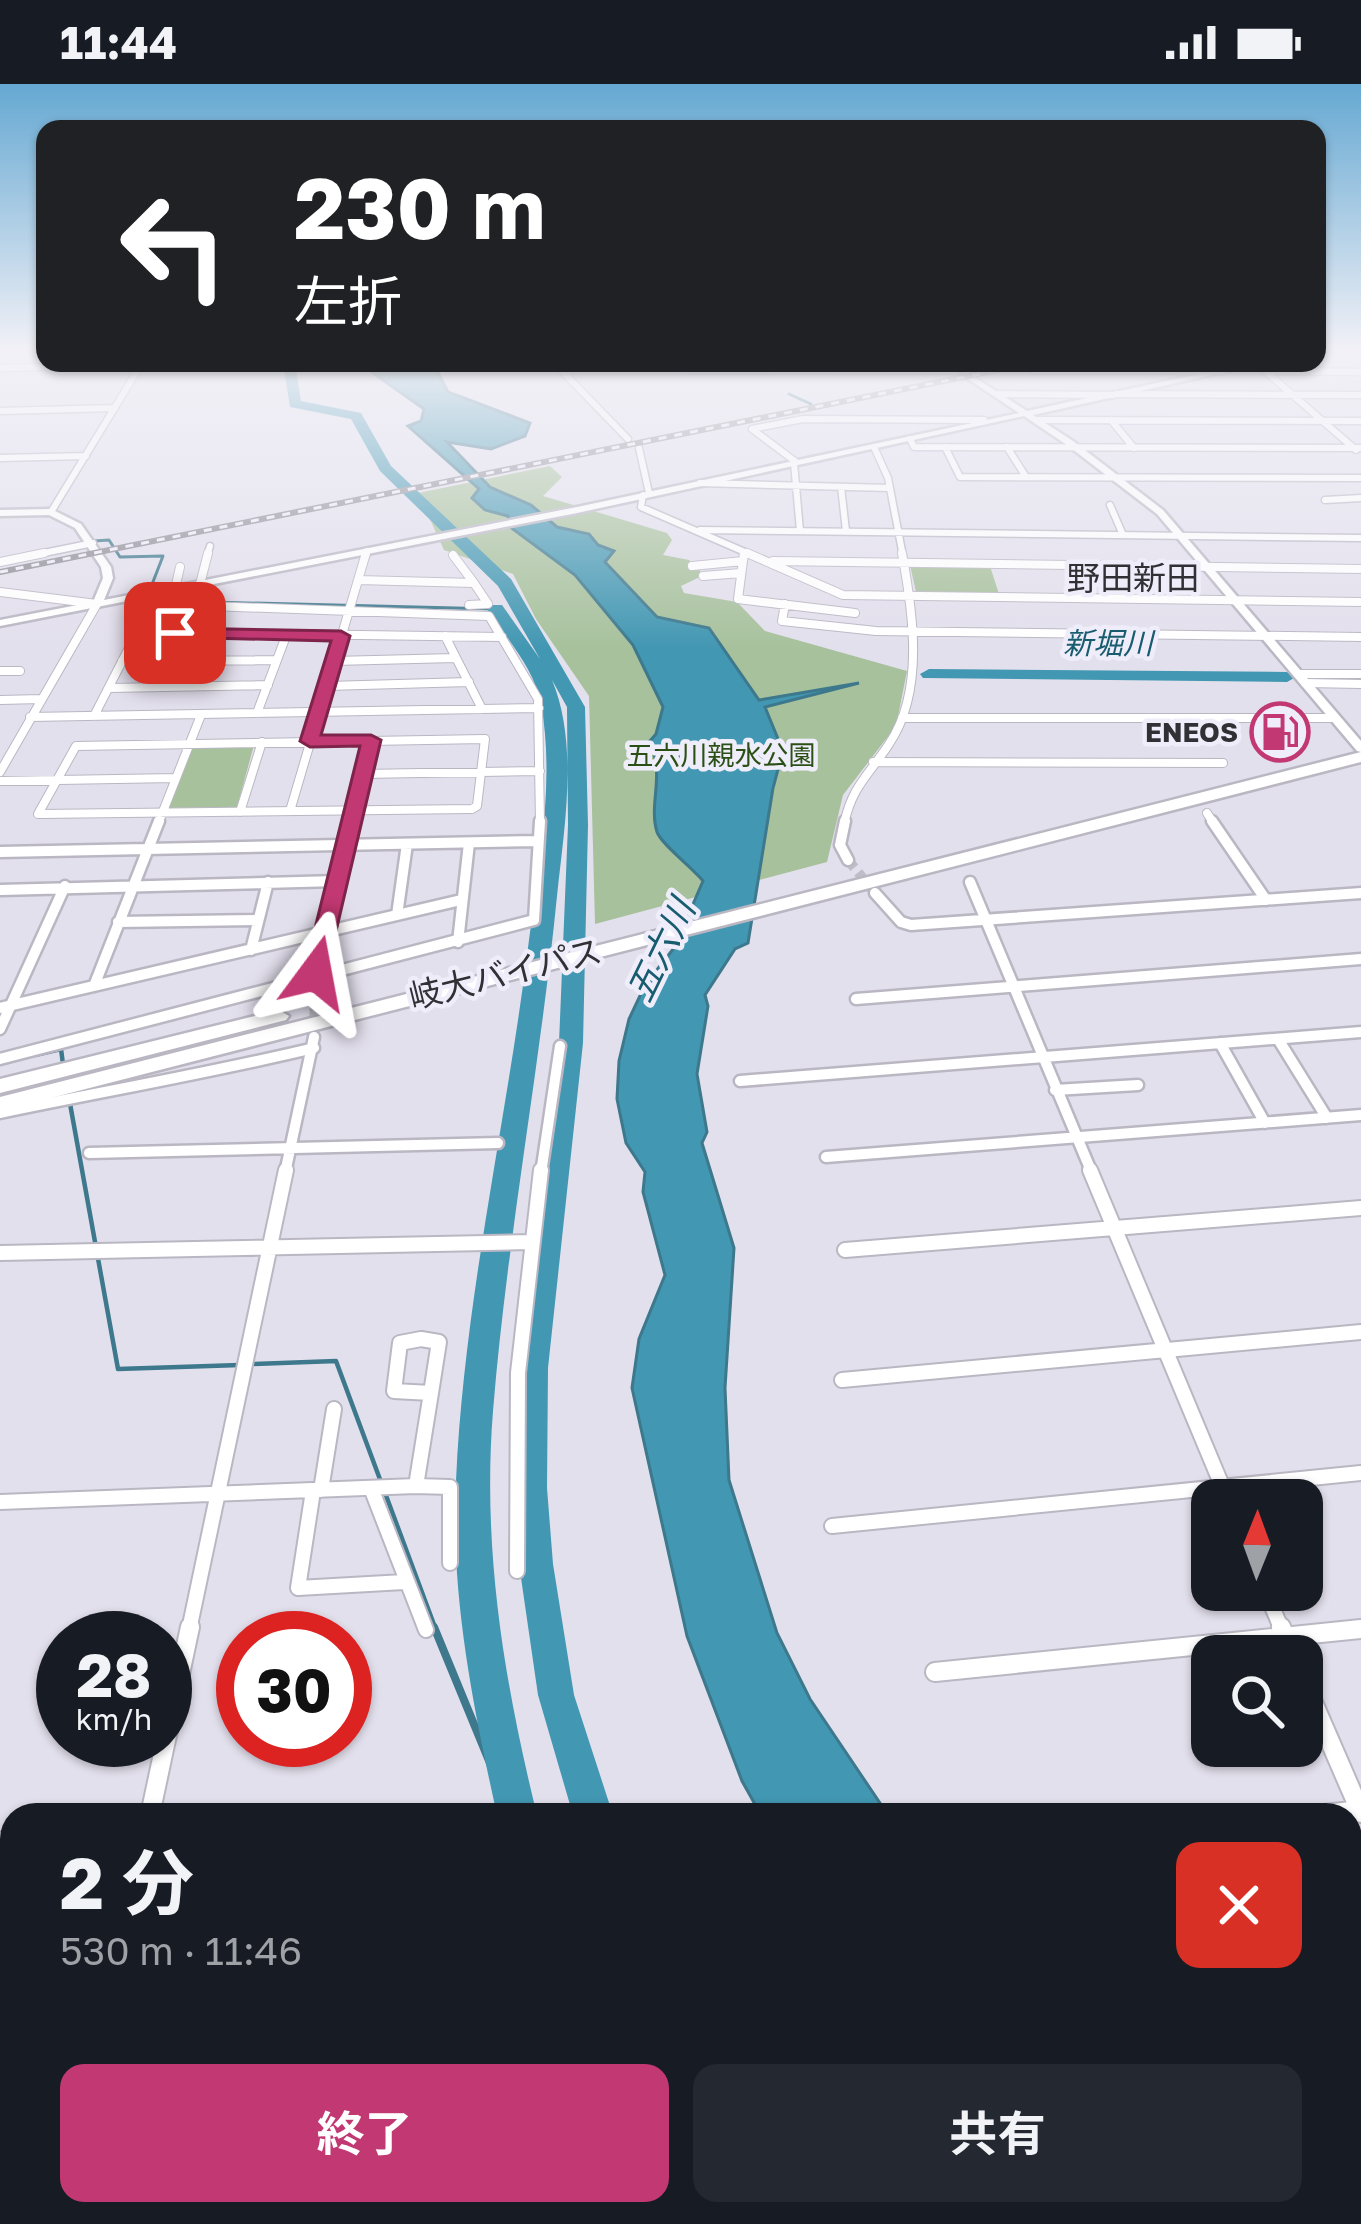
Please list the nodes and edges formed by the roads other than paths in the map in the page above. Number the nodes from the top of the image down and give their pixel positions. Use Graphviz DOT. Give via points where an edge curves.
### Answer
graph roads {
  1 [pos="639,448"];
  2 [pos="90,449"];
  3 [pos="777,449"];
  4 [pos="865,449"];
  5 [pos="875,449"];
  6 [pos="946,449"];
  7 [pos="1008,449"];
  8 [pos="1079,449"];
  9 [pos="1231,449"];
  10 [pos="1358,450"];
  11 [pos="86,456"];
  12 [pos="0,458"];
  13 [pos="795,463"];
  14 [pos="1026,477"];
  15 [pos="1118,478"];
  16 [pos="1319,478"];
  17 [pos="1361,478"];
  18 [pos="700,483"];
  19 [pos="797,486"];
  20 [pos="841,488"];
  21 [pos="890,488"];
  22 [pos="646,495"];
  23 [pos="1361,498"];
  24 [pos="1340,499"];
  25 [pos="1325,500"];
  26 [pos="1110,505"];
  27 [pos="51,512"];
  28 [pos="0,513"];
  29 [pos="693,530"];
  30 [pos="800,531"];
  31 [pos="846,531"];
  32 [pos="899,532"];
  33 [pos="1123,535"];
  34 [pos="1182,536"];
  35 [pos="1361,538"];
  36 [pos="93,543"];
  37 [pos="210,546"];
  38 [pos="367,551"];
  39 [pos="453,555"];
  40 [pos="744,557"];
  41 [pos="0,562"];
  42 [pos="766,562"];
  43 [pos="904,563"];
  44 [pos="692,566"];
  45 [pos="1207,566"];
  46 [pos="180,567"];
  47 [pos="1361,568"];
  48 [pos="741,573"];
  49 [pos="703,576"];
  50 [pos="358,580"];
  51 [pos="475,583"];
  52 [pos="200,584"];
  53 [pos="175,589"];
  54 [pos="0,592"];
  55 [pos="910,595"];
  56 [pos="152,598"];
  57 [pos="1234,600"];
  58 [pos="1361,602"];
  59 [pos="97,604"];
  60 [pos="784,604"];
  61 [pos="349,607"];
  62 [pos="854,613"];
  63 [pos="0,622"];
  64 [pos="917,631"];
  65 [pos="137,632"];
  66 [pos="1264,635"];
  67 [pos="286,636"];
  68 [pos="341,636"];
  69 [pos="445,636"];
  70 [pos="502,637"];
  71 [pos="1361,637"];
  72 [pos="455,658"];
  73 [pos="277,660"];
  74 [pos="334,661"];
  75 [pos="122,662"];
  76 [pos="20,670"];
  77 [pos="0,671"];
  78 [pos="1361,674"];
  79 [pos="1302,678"];
  80 [pos="469,682"];
  81 [pos="1361,684"];
  82 [pos="268,685"];
  83 [pos="327,686"];
  84 [pos="109,688"];
  85 [pos="41,699"];
  86 [pos="0,700"];
  87 [pos="539,708"];
  88 [pos="482,709"];
  89 [pos="441,710"];
  90 [pos="319,712"];
  91 [pos="257,713"];
  92 [pos="201,715"];
  93 [pos="94,716"];
  94 [pos="30,717"];
  95 [pos="902,718"];
  96 [pos="1334,718"];
  97 [pos="435,739"];
  98 [pos="371,740"];
  99 [pos="310,741"];
  100 [pos="262,742"];
  101 [pos="189,744"];
  102 [pos="1361,746"];
  103 [pos="1361,757"];
  104 [pos="873,762"];
  105 [pos="1222,763"];
  106 [pos="540,771"];
  107 [pos="0,772"];
  108 [pos="480,772"];
  109 [pos="362,775"];
  110 [pos="175,778"];
  111 [pos="56,780"];
  112 [pos="0,782"];
  113 [pos="354,810"];
  114 [pos="290,811"];
  115 [pos="240,812"];
  116 [pos="160,814"];
  117 [pos="1207,814"];
  118 [pos="537,841"];
  119 [pos="470,843"];
  120 [pos="407,844"];
  121 [pos="345,845"];
  122 [pos="146,849"];
  123 [pos="0,852"];
  124 [pos="848,860"];
  125 [pos="337,881"];
  126 [pos="268,882"];
  127 [pos="970,882"];
  128 [pos="132,885"];
  129 [pos="65,886"];
  130 [pos="813,889"];
  131 [pos="0,890"];
  132 [pos="875,893"];
  133 [pos="1361,893"];
  134 [pos="461,900"];
  135 [pos="1266,900"];
  136 [pos="397,914"];
  137 [pos="985,918"];
  138 [pos="257,920"];
  139 [pos="118,922"];
  140 [pos="325,932"];
  141 [pos="458,942"];
  142 [pos="251,950"];
  143 [pos="1361,959"];
  144 [pos="513,964"];
  145 [pos="315,985"];
  146 [pos="1012,985"];
  147 [pos="94,986"];
  148 [pos="856,999"];
  149 [pos="6,1007"];
  150 [pos="0,1029"];
  151 [pos="1361,1032"];
  152 [pos="1278,1039"];
  153 [pos="1220,1043"];
  154 [pos="560,1046"];
  155 [pos="1041,1058"];
  156 [pos="0,1059"];
  157 [pos="740,1081"];
  158 [pos="1138,1084"];
  159 [pos="0,1086"];
  160 [pos="1055,1090"];
  161 [pos="0,1104"];
  162 [pos="0,1113"];
  163 [pos="1361,1115"];
  164 [pos="1327,1118"];
  165 [pos="1265,1123"];
  166 [pos="1076,1139"];
  167 [pos="498,1143"];
  168 [pos="292,1148"];
  169 [pos="88,1153"];
  170 [pos="826,1156"];
  171 [pos="1361,1208"];
  172 [pos="1112,1229"];
  173 [pos="532,1242"];
  174 [pos="272,1245"];
  175 [pos="844,1250"];
  176 [pos="0,1253"];
  177 [pos="1361,1332"];
  178 [pos="1164,1350"];
  179 [pos="842,1380"];
  180 [pos="431,1393"];
  181 [pos="334,1409"];
  182 [pos="1361,1473"];
  183 [pos="1219,1479"];
  184 [pos="1320,1479"];
  185 [pos="408,1486"];
  186 [pos="376,1487"];
  187 [pos="317,1490"];
  188 [pos="217,1495"];
  189 [pos="1191,1496"];
  190 [pos="0,1502"];
  191 [pos="832,1526"];
  192 [pos="450,1563"];
  193 [pos="517,1571"];
  194 [pos="404,1582"];
  195 [pos="1361,1629"];
  196 [pos="426,1631"];
  197 [pos="1310,1635"];
  198 [pos="1191,1647"];
  199 [pos="935,1672"];
  200 [pos="1323,1725"];
  201 [pos="153,1803"];
  202 [pos="1357,1803"];
  1 -- 22 [label="street"];
  2 -- 11 [label="street"];
  3 -- 13 [label="street"];
  4 -- 13 [label="street"];
  5 -- 21 [label="street"];
  6 -- 14 [label="street" via="960,477"];
  7 -- 14 [label="street"];
  8 -- 15 [label="street"];
  9 -- 10 [label="street"];
  11 -- 12 [label="street"];
  11 -- 27 [label="street"];
  13 -- 18 [label="street"];
  13 -- 19 [label="street"];
  14 -- 15 [label="street"];
  15 -- 16 [label="street"];
  15 -- 34 [label="street"];
  16 -- 17 [label="street"];
  16 -- 24 [label="street"];
  18 -- 19 [label="street"];
  18 -- 22 [label="street"];
  19 -- 20 [label="street"];
  19 -- 30 [label="street"];
  20 -- 21 [label="street"];
  20 -- 31 [label="street"];
  21 -- 32 [label="street"];
  22 -- 29 [label="street" via="641,507"];
  22 -- 38 [label="street"];
  23 -- 24 [label="street"];
  24 -- 25 [label="street"];
  26 -- 33 [label="street"];
  27 -- 28 [label="street"];
  27 -- 36 [label="street"];
  29 -- 30 [label="street"];
  29 -- 40 [label="street"];
  30 -- 31 [label="street"];
  31 -- 32 [label="street"];
  32 -- 33 [label="street"];
  32 -- 43 [label="street"];
  33 -- 34 [label="street"];
  34 -- 35 [label="street"];
  34 -- 45 [label="street"];
  36 -- 41 [label="street"];
  36 -- 59 [label="street" via="108,578"];
  37 -- 52 [label="street"];
  38 -- 50 [label="street"];
  38 -- 52 [label="street"];
  39 -- 51 [label="street"];
  40 -- 42 [label="street"];
  40 -- 44 [label="street"];
  40 -- 48 [label="street"];
  42 -- 43 [label="street"];
  42 -- 55 [label="street" via="843,595"];
  43 -- 45 [label="street"];
  43 -- 55 [label="street"];
  45 -- 47 [label="street"];
  45 -- 57 [label="street"];
  46 -- 53 [label="street"];
  48 -- 49 [label="street"];
  48 -- 60 [label="street" via="738,598"];
  50 -- 51 [label="street"];
  50 -- 61 [label="street"];
  51 -- 61 [label="street" via="488,604"];
  52 -- 53 [label="street"];
  53 -- 56 [label="street"];
  54 -- 59 [label="street"];
  55 -- 57 [label="street"];
  55 -- 64 [label="street"];
  56 -- 59 [label="street"];
  56 -- 61 [label="street"];
  56 -- 65 [label="street"];
  57 -- 58 [label="street"];
  57 -- 66 [label="street"];
  59 -- 63 [label="street"];
  59 -- 85 [label="street"];
  60 -- 62 [label="street"];
  60 -- 64 [label="street" via="782,621"];
  61 -- 68 [label="street"];
  61 -- 70 [label="street" via="483,613"];
  64 -- 66 [label="street"];
  64 -- 95 [label="street"];
  65 -- 67 [label="street"];
  65 -- 75 [label="street"];
  66 -- 71 [label="street"];
  66 -- 79 [label="street"];
  67 -- 68 [label="street"];
  67 -- 73 [label="street"];
  68 -- 69 [label="street"];
  68 -- 74 [label="street"];
  69 -- 70 [label="street"];
  69 -- 72 [label="street"];
  70 -- 87 [label="street"];
  72 -- 74 [label="street"];
  72 -- 80 [label="street"];
  73 -- 75 [label="street"];
  73 -- 82 [label="street"];
  74 -- 83 [label="street"];
  75 -- 84 [label="street"];
  76 -- 77 [label="street"];
  78 -- 79 [label="street"];
  79 -- 81 [label="street"];
  79 -- 96 [label="street"];
  80 -- 83 [label="street"];
  80 -- 88 [label="street"];
  82 -- 84 [label="street"];
  82 -- 91 [label="street"];
  83 -- 90 [label="street"];
  84 -- 93 [label="street"];
  85 -- 86 [label="street"];
  85 -- 94 [label="street"];
  87 -- 88 [label="street"];
  87 -- 106 [label="street"];
  88 -- 89 [label="street"];
  89 -- 90 [label="street"];
  89 -- 97 [label="street"];
  90 -- 91 [label="street"];
  90 -- 99 [label="street"];
  91 -- 92 [label="street"];
  92 -- 93 [label="street"];
  92 -- 101 [label="street"];
  93 -- 94 [label="street"];
  94 -- 107 [label="street"];
  95 -- 96 [label="street"];
  95 -- 104 [label="street"];
  96 -- 102 [label="street"];
  97 -- 98 [label="street"];
  97 -- 108 [label="street" via="485,739"];
  98 -- 99 [label="street"];
  98 -- 109 [label="street"];
  99 -- 100 [label="street"];
  99 -- 114 [label="street"];
  100 -- 101 [label="street"];
  100 -- 115 [label="street"];
  101 -- 110 [label="street"];
  101 -- 111 [label="street" via="76,746"];
  102 -- 130 [label="highway, 岐大バイパス"];
  103 -- 130 [label="highway, 岐大バイパス"];
  104 -- 105 [label="street"];
  104 -- 124 [label="street" via="847,806 840,845"];
  106 -- 108 [label="street"];
  106 -- 118 [label="street"];
  108 -- 109 [label="street"];
  108 -- 113 [label="street" via="472,809"];
  109 -- 113 [label="street"];
  110 -- 111 [label="street"];
  110 -- 116 [label="street"];
  111 -- 112 [label="street"];
  111 -- 116 [label="street" via="43,817"];
  113 -- 114 [label="street"];
  113 -- 121 [label="street"];
  114 -- 115 [label="street"];
  115 -- 116 [label="street"];
  116 -- 122 [label="street"];
  117 -- 135 [label="street"];
  118 -- 119 [label="street"];
  118 -- 141 [label="street" via="534,920"];
  119 -- 120 [label="street"];
  119 -- 134 [label="street"];
  120 -- 121 [label="street"];
  120 -- 136 [label="street"];
  121 -- 122 [label="street"];
  121 -- 125 [label="street"];
  122 -- 123 [label="street"];
  122 -- 128 [label="street"];
  125 -- 126 [label="street"];
  125 -- 140 [label="street"];
  126 -- 128 [label="street"];
  126 -- 138 [label="street"];
  127 -- 137 [label="street"];
  128 -- 129 [label="street"];
  128 -- 139 [label="street"];
  129 -- 131 [label="street"];
  129 -- 149 [label="street"];
  130 -- 144 [label="highway, 岐大バイパス"];
  132 -- 137 [label="street" via="911,925"];
  133 -- 135 [label="street"];
  134 -- 136 [label="street"];
  134 -- 141 [label="street"];
  135 -- 137 [label="street"];
  136 -- 140 [label="street"];
  137 -- 146 [label="street"];
  138 -- 139 [label="street"];
  138 -- 142 [label="street"];
  139 -- 147 [label="street"];
  140 -- 142 [label="street"];
  140 -- 145 [label="street"];
  141 -- 145 [label="street"];
  142 -- 147 [label="street"];
  143 -- 146 [label="street"];
  144 -- 159 [label="highway, 岐大バイパス"];
  144 -- 161 [label="highway, 岐大バイパス"];
  145 -- 156 [label="street"];
  146 -- 148 [label="street"];
  146 -- 155 [label="street"];
  147 -- 149 [label="street"];
  149 -- 150 [label="street"];
  151 -- 152 [label="street"];
  152 -- 153 [label="street"];
  152 -- 164 [label="street"];
  153 -- 155 [label="street"];
  153 -- 165 [label="street"];
  154 -- 173 [label="street"];
  155 -- 157 [label="street"];
  155 -- 160 [label="street"];
  158 -- 160 [label="street"];
  160 -- 166 [label="street"];
  162 -- 168 [label="street" via="193,1077 314,1042"];
  163 -- 164 [label="street"];
  164 -- 165 [label="street"];
  165 -- 166 [label="street"];
  166 -- 170 [label="street"];
  166 -- 172 [label="street"];
  167 -- 168 [label="street"];
  168 -- 169 [label="street"];
  168 -- 174 [label="street"];
  171 -- 172 [label="street"];
  172 -- 175 [label="street"];
  172 -- 178 [label="street"];
  173 -- 174 [label="street"];
  173 -- 193 [label="street" via="512,1427"];
  174 -- 176 [label="street"];
  174 -- 188 [label="street"];
  177 -- 178 [label="street"];
  178 -- 179 [label="street"];
  178 -- 183 [label="street"];
  180 -- 185 [label="street"];
  181 -- 187 [label="street"];
  182 -- 184 [label="street"];
  185 -- 186 [label="street"];
  185 -- 192 [label="street" via="450,1487"];
  186 -- 187 [label="street"];
  186 -- 194 [label="street"];
  187 -- 188 [label="street"];
  187 -- 194 [label="street" via="298,1588"];
  188 -- 190 [label="street"];
  188 -- 201 [label="street"];
  189 -- 191 [label="street"];
  194 -- 196 [label="street"];
  195 -- 197 [label="street"];
  198 -- 199 [label="street"];
  200 -- 202 [label="street"];
}
